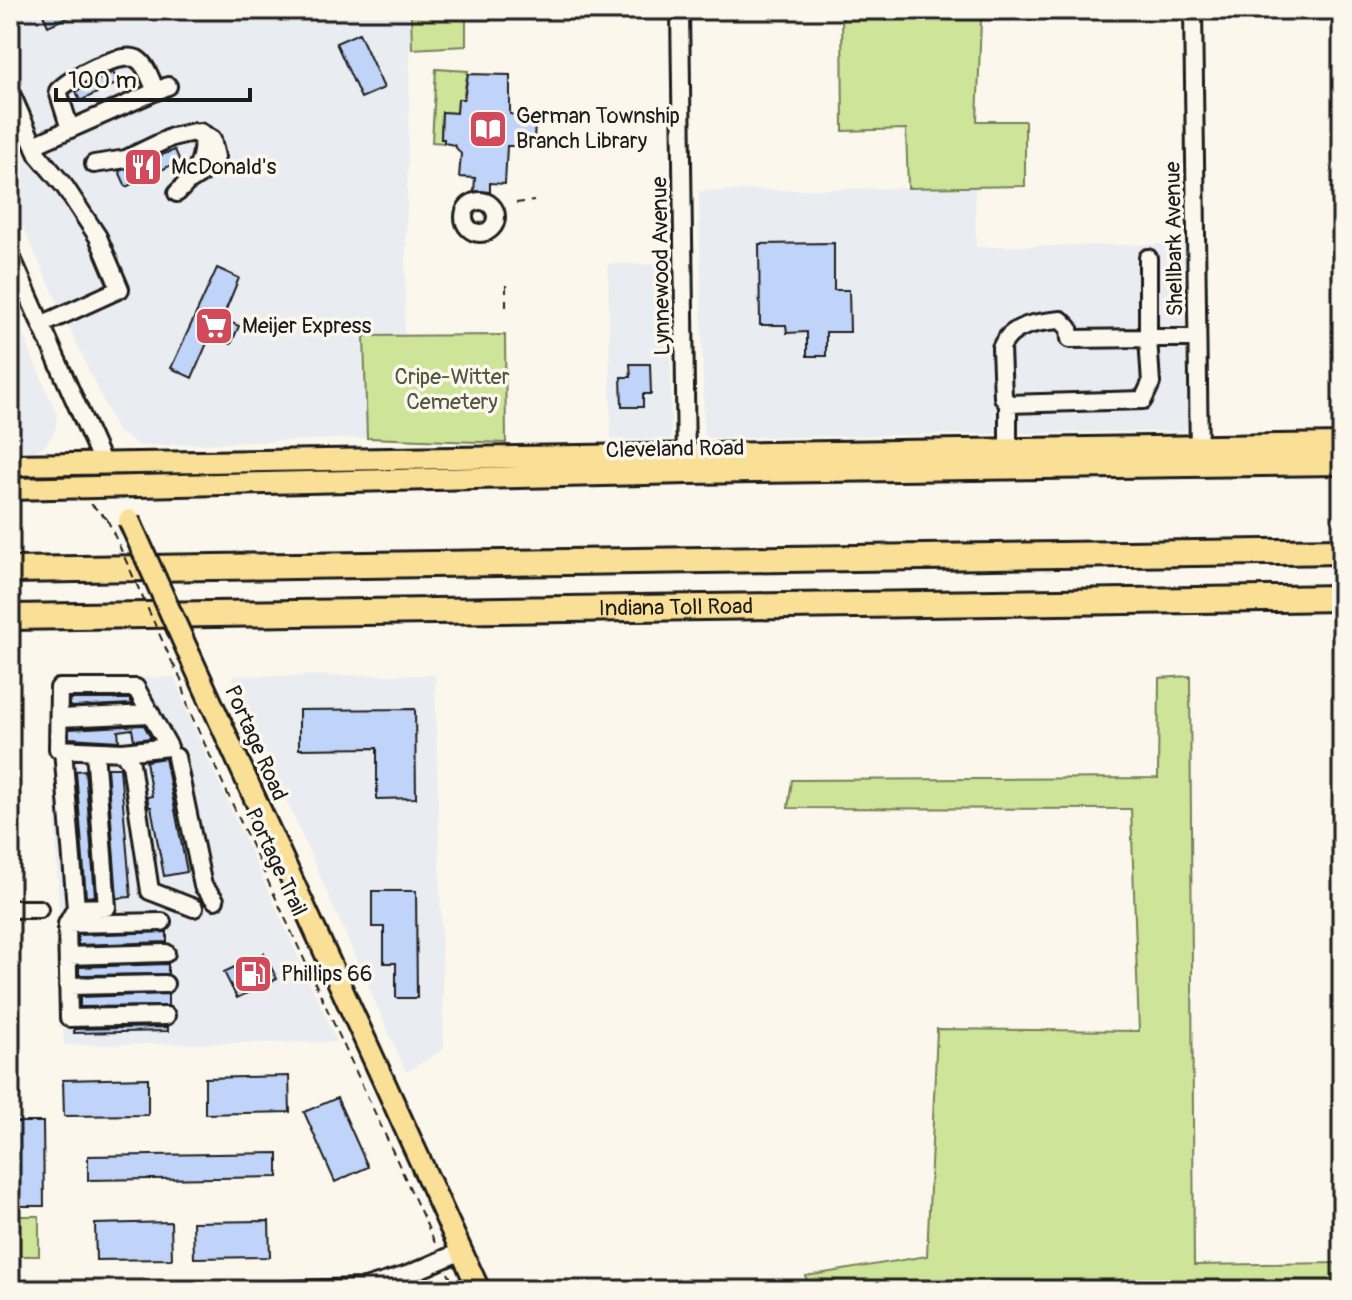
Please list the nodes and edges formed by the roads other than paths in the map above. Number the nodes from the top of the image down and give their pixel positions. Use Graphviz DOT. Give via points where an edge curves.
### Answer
graph roads {
  1 [pos="680,10"];
  2 [pos="1193,10"];
  3 [pos="10,91"];
  4 [pos="70,129"];
  5 [pos="34,145"];
  6 [pos="94,164"];
  7 [pos="183,187"];
  8 [pos="10,254"];
  9 [pos="1148,258"];
  10 [pos="41,325"];
  11 [pos="1148,338"];
  12 [pos="1197,338"];
  13 [pos="1008,404"];
  14 [pos="1342,444"];
  15 [pos="1008,449"];
  16 [pos="1199,456"];
  17 [pos="686,463"];
  18 [pos="103,464"];
  19 [pos="1342,464"];
  20 [pos="10,465"];
  21 [pos="114,488"];
  22 [pos="10,489"];
  23 [pos="1342,551"];
  24 [pos="10,570"];
  25 [pos="1342,598"];
  26 [pos="10,617"];
  27 [pos="151,714"];
  28 [pos="59,718"];
  29 [pos="63,749"];
  30 [pos="95,751"];
  31 [pos="123,752"];
  32 [pos="176,757"];
  33 [pos="215,900"];
  34 [pos="76,908"];
  35 [pos="194,908"];
  36 [pos="10,909"];
  37 [pos="39,909"];
  38 [pos="162,922"];
  39 [pos="67,924"];
  40 [pos="166,953"];
  41 [pos="68,956"];
  42 [pos="165,984"];
  43 [pos="68,986"];
  44 [pos="166,1016"];
  45 [pos="462,1251"];
  46 [pos="289,1290"];
  47 [pos="479,1290"];
  1 -- 17 [label="street, Lynnewood Avenue"];
  2 -- 12 [label="street, Shellbark Avenue"];
  3 -- 5 [label="street"];
  4 -- 4 [label="street" via="162,89 142,63 119,58 69,80 58,91"];
  4 -- 5 [label="street"];
  5 -- 10 [label="street" via="98,237 120,289"];
  6 -- 7 [label="street" via="121,160 194,132 202,138 203,149 196,171"];
  8 -- 10 [label="street, Portage Road"];
  9 -- 11 [label="street"];
  10 -- 18 [label="street, Portage Road"];
  11 -- 12 [label="street"];
  11 -- 13 [label="street" via="1151,383 1143,400"];
  11 -- 13 [label="street" via="1070,339 1061,320 1030,322 1001,348 1003,397"];
  12 -- 16 [label="street, Shellbark Avenue"];
  13 -- 15 [label="street"];
  14 -- 16 [label="main road, Cleveland Road"];
  15 -- 16 [label="main road, Cleveland Road"];
  15 -- 17 [label="main road, Cleveland Road"];
  16 -- 17 [label="main road, Cleveland Road"];
  16 -- 19 [label="main road, Cleveland Road"];
  17 -- 18 [label="main road, Cleveland Road"];
  17 -- 21 [label="main road, Cleveland Road"];
  18 -- 20 [label="main road, Cleveland Road"];
  18 -- 21 [label="main road, Portage Road"];
  21 -- 22 [label="main road, Cleveland Road"];
  21 -- 45 [label="main road, Portage Road, bridge" via="181,659"];
  23 -- 24 [label="highway"];
  25 -- 26 [label="highway, Indiana Toll Road"];
  27 -- 28 [label="street"];
  27 -- 28 [label="street" via="136,688 59,688"];
  27 -- 31 [label="street" via="169,747"];
  28 -- 29 [label="street" via="58,749"];
  29 -- 30 [label="street"];
  29 -- 34 [label="street"];
  30 -- 31 [label="street"];
  30 -- 34 [label="street" via="107,907"];
  31 -- 35 [label="street" via="131,764 150,891"];
  32 -- 33 [label="street" via="203,886"];
  34 -- 39 [label="street"];
  36 -- 37 [label="street"];
  38 -- 39 [label="street"];
  39 -- 41 [label="street"];
  40 -- 41 [label="street"];
  41 -- 43 [label="street"];
  42 -- 43 [label="street"];
  43 -- 44 [label="street" via="69,1018"];
  45 -- 46 [label="street" via="365,1288"];
  45 -- 47 [label="main road, Portage Road"];
}
